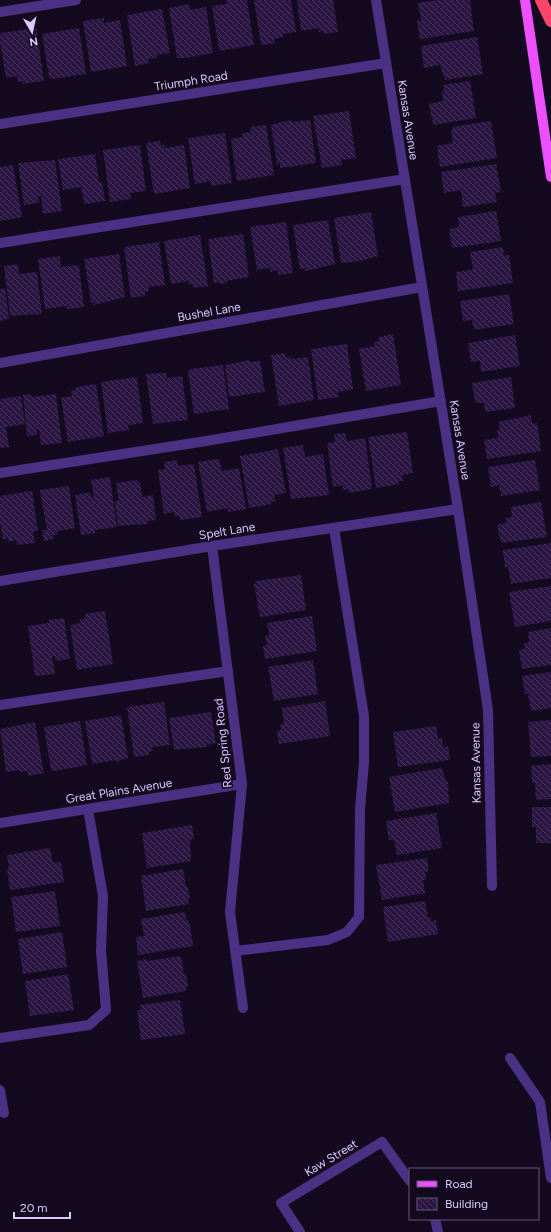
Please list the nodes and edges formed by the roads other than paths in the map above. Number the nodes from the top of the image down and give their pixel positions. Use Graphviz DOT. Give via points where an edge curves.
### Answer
graph roads {
  1 [pos="76,0"];
  2 [pos="376,0"];
  3 [pos="525,0"];
  4 [pos="541,0"];
  5 [pos="0,12"];
  6 [pos="551,21"];
  7 [pos="386,63"];
  8 [pos="0,124"];
  9 [pos="551,177"];
  10 [pos="405,179"];
  11 [pos="0,243"];
  12 [pos="422,287"];
  13 [pos="0,363"];
  14 [pos="441,402"];
  15 [pos="0,473"];
  16 [pos="458,508"];
  17 [pos="334,528"];
  18 [pos="212,546"];
  19 [pos="0,581"];
  20 [pos="228,670"];
  21 [pos="0,705"];
  22 [pos="242,784"];
  23 [pos="88,809"];
  24 [pos="0,823"];
  25 [pos="492,886"];
  26 [pos="235,951"];
  27 [pos="243,1008"];
  28 [pos="0,1038"];
  29 [pos="510,1058"];
  30 [pos="0,1090"];
  31 [pos="4,1113"];
  32 [pos="551,1178"];
  33 [pos="409,1180"];
  34 [pos="435,1220"];
  35 [pos="300,1232"];
  36 [pos="438,1232"];
  1 -- 5 [label="street"];
  2 -- 7 [label="street, Kansas Avenue"];
  3 -- 9 [label="main road"];
  4 -- 6 [label="highway"];
  7 -- 8 [label="street, Triumph Road"];
  7 -- 10 [label="street, Kansas Avenue"];
  10 -- 11 [label="street"];
  10 -- 12 [label="street, Kansas Avenue"];
  12 -- 13 [label="street, Bushel Lane"];
  12 -- 14 [label="street, Kansas Avenue"];
  14 -- 15 [label="street" via="193,444"];
  14 -- 16 [label="street, Kansas Avenue"];
  16 -- 17 [label="street, Spelt Lane"];
  16 -- 25 [label="street, Kansas Avenue" via="488,710"];
  17 -- 18 [label="street, Spelt Lane"];
  17 -- 26 [label="street" via="364,716 358,917 347,932 328,940"];
  18 -- 19 [label="street, Spelt Lane"];
  18 -- 20 [label="street, Red Spring Road"];
  20 -- 21 [label="street"];
  20 -- 22 [label="street, Red Spring Road"];
  22 -- 23 [label="street, Great Plains Avenue"];
  22 -- 26 [label="street, Red Spring Road" via="230,912"];
  23 -- 24 [label="street, Great Plains Avenue"];
  23 -- 28 [label="street" via="103,896 101,951 106,1010 89,1025"];
  26 -- 27 [label="street, Red Spring Road"];
  29 -- 32 [label="street" via="540,1102"];
  30 -- 31 [label="street"];
  33 -- 35 [label="street, Kaw Street" via="382,1142 281,1203"];
  34 -- 36 [label="street"];
}
